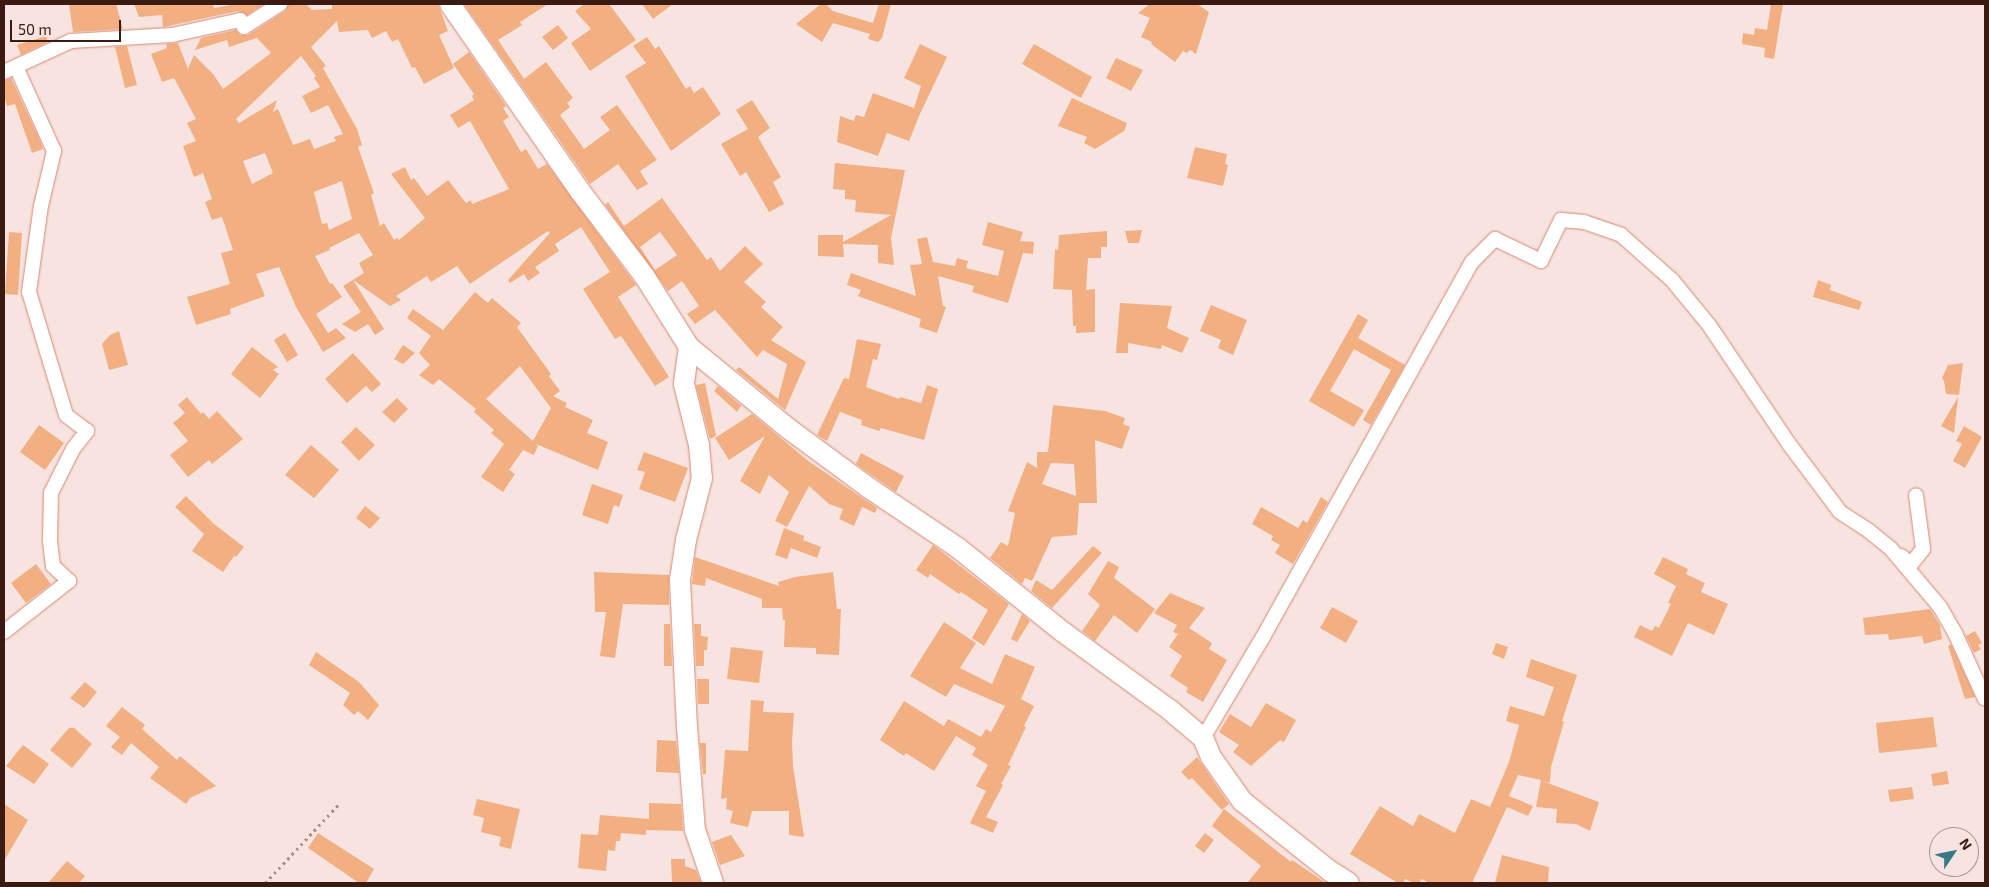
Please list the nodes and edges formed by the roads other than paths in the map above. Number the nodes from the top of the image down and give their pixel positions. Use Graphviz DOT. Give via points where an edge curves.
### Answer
graph roads {
  1 [pos="280,4"];
  2 [pos="450,4"];
  3 [pos="10,70"];
  4 [pos="689,347"];
  5 [pos="1916,495"];
  6 [pos="1891,549"];
  7 [pos="4,632"];
  8 [pos="1985,699"];
  9 [pos="1203,738"];
  10 [pos="713,883"];
  11 [pos="1349,883"];
  1 -- 3 [label="street" via="244,27 240,20 212,24 172,36 71,40"];
  2 -- 4 [label="street" via="580,191 645,278"];
  3 -- 7 [label="street" via="54,150 41,206 30,292 66,415 86,431 73,449 51,494 53,566 69,581"];
  4 -- 9 [label="street" via="797,436 958,548"];
  4 -- 10 [label="street" via="684,384 699,445 702,478 686,540 680,580 695,830"];
  5 -- 6 [label="street" via="1923,549 1911,564"];
  6 -- 8 [label="street" via="1940,607"];
  6 -- 9 [label="street" via="1840,512 1789,444 1709,325 1672,280 1622,235 1584,222 1561,220 1540,261 1495,239 1472,262 1268,629"];
  9 -- 11 [label="street" via="1211,757 1242,801"];
}
